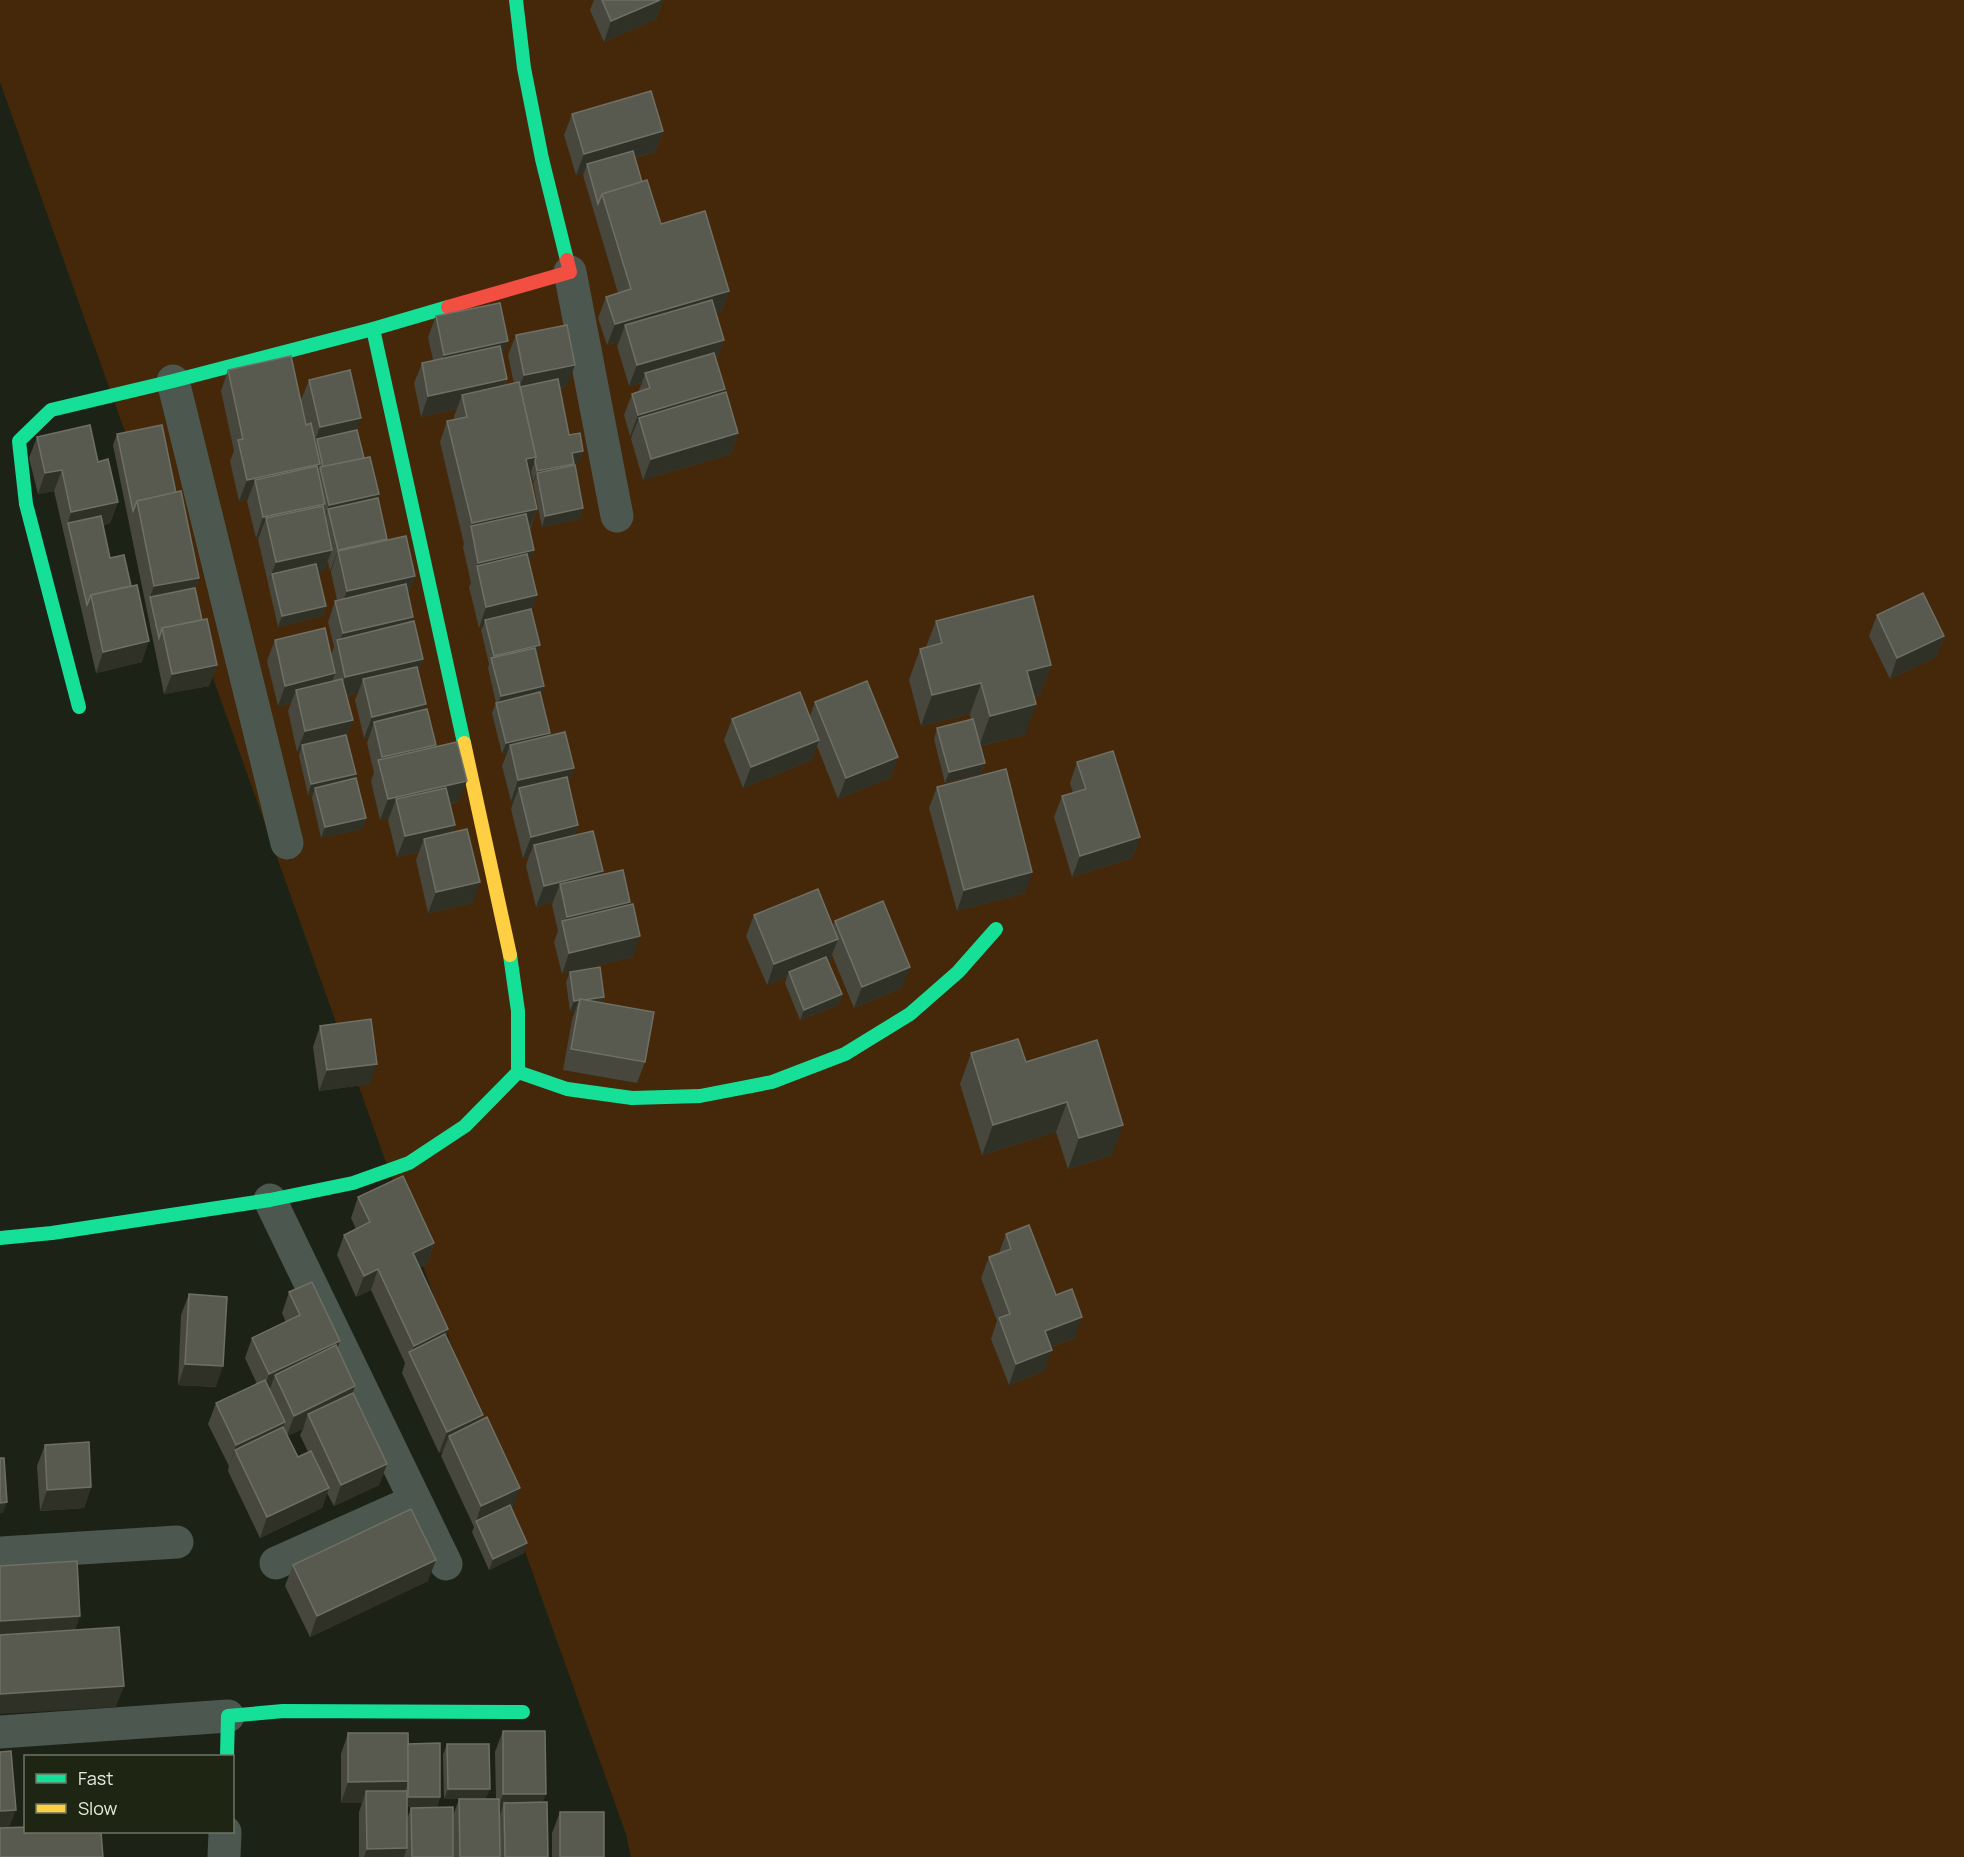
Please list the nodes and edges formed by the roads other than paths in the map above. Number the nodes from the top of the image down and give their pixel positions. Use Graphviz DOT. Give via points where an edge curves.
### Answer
graph roads {
  1 [pos="516,0"];
  2 [pos="570,272"];
  3 [pos="373,328"];
  4 [pos="173,381"];
  5 [pos="616,516"];
  6 [pos="79,707"];
  7 [pos="287,843"];
  8 [pos="996,929"];
  9 [pos="518,1072"];
  10 [pos="270,1200"];
  11 [pos="0,1238"];
  12 [pos="415,1501"];
  13 [pos="177,1542"];
  14 [pos="0,1553"];
  15 [pos="276,1563"];
  16 [pos="446,1564"];
  17 [pos="523,1712"];
  18 [pos="228,1716"];
  19 [pos="0,1732"];
  20 [pos="227,1755"];
  21 [pos="225,1833"];
  22 [pos="224,1857"];
  1 -- 2 [label="street" via="524,68 542,159"];
  2 -- 3 [label="street"];
  2 -- 5 [label="street"];
  3 -- 4 [label="street"];
  3 -- 9 [label="street" via="510,955 518,1011"];
  4 -- 6 [label="street" via="51,410 19,441 26,504"];
  4 -- 7 [label="street"];
  8 -- 9 [label="street" via="958,972 910,1014 845,1054 772,1082 700,1096 632,1098 567,1089"];
  9 -- 10 [label="street" via="465,1126 409,1163 353,1183"];
  10 -- 11 [label="street"];
  10 -- 12 [label="street"];
  12 -- 15 [label="street"];
  12 -- 16 [label="street"];
  13 -- 14 [label="street"];
  17 -- 18 [label="street" via="283,1711"];
  18 -- 19 [label="street"];
  18 -- 20 [label="street"];
  21 -- 22 [label="street"];
}
